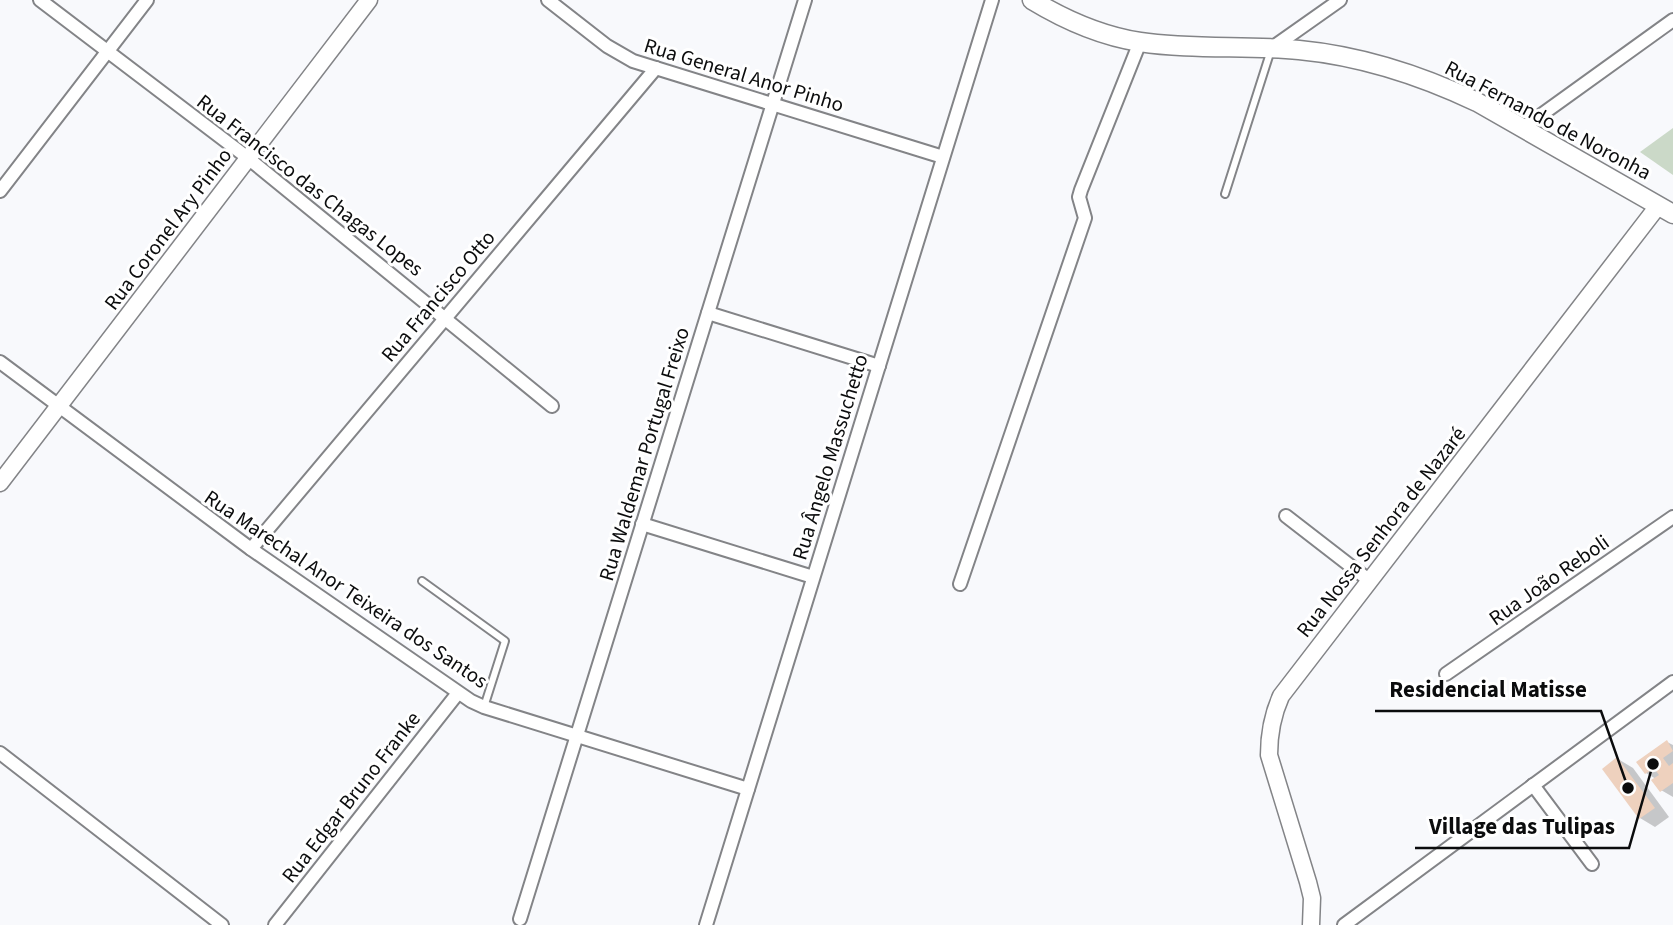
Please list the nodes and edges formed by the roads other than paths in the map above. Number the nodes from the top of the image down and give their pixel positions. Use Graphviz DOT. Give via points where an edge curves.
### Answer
graph roads {
  1 [pos="40,0"];
  2 [pos="147,0"];
  3 [pos="369,0"];
  4 [pos="548,0"];
  5 [pos="805,0"];
  6 [pos="992,0"];
  7 [pos="1032,0"];
  8 [pos="1340,0"];
  9 [pos="1673,20"];
  10 [pos="1140,42"];
  11 [pos="1272,48"];
  12 [pos="108,51"];
  13 [pos="656,68"];
  14 [pos="772,104"];
  15 [pos="1523,128"];
  16 [pos="943,157"];
  17 [pos="248,158"];
  18 [pos="0,191"];
  19 [pos="1225,194"];
  20 [pos="1665,210"];
  21 [pos="708,313"];
  22 [pos="446,317"];
  23 [pos="0,362"];
  24 [pos="879,366"];
  25 [pos="58,406"];
  26 [pos="552,406"];
  27 [pos="0,482"];
  28 [pos="1286,516"];
  29 [pos="1673,517"];
  30 [pos="642,524"];
  31 [pos="251,550"];
  32 [pos="813,578"];
  33 [pos="422,581"];
  34 [pos="1370,581"];
  35 [pos="960,584"];
  36 [pos="1446,674"];
  37 [pos="1673,682"];
  38 [pos="457,692"];
  39 [pos="484,707"];
  40 [pos="577,736"];
  41 [pos="0,753"];
  42 [pos="1533,785"];
  43 [pos="748,789"];
  44 [pos="1592,864"];
  45 [pos="520,919"];
  46 [pos="222,925"];
  47 [pos="275,925"];
  48 [pos="706,925"];
  49 [pos="1311,925"];
  50 [pos="1344,925"];
  1 -- 12 [label="street, Rua Francisco das Chagas Lopes"];
  2 -- 12 [label="street"];
  3 -- 17 [label="street, Rua Coronel Ary Pinho"];
  4 -- 13 [label="street, Rua General Anor Pinho" via="621,55"];
  5 -- 14 [label="street, Rua Waldemar Portugal Freixo"];
  6 -- 16 [label="street, Rua Ângelo Massuchetto"];
  7 -- 10 [label="main road, Rua Fernando de Noronha" via="1084,27"];
  8 -- 11 [label="street"];
  9 -- 15 [label="street"];
  10 -- 11 [label="main road, Rua Fernando de Noronha"];
  10 -- 35 [label="street" via="1081,190 1086,218"];
  11 -- 15 [label="main road, Rua Fernando de Noronha" via="1326,53 1385,66 1450,90"];
  11 -- 19 [label="lane"];
  12 -- 17 [label="street, Rua Francisco das Chagas Lopes"];
  12 -- 18 [label="street"];
  13 -- 14 [label="street, Rua General Anor Pinho"];
  13 -- 22 [label="street, Rua Francisco Otto"];
  14 -- 16 [label="street, Rua General Anor Pinho"];
  14 -- 21 [label="street, Rua Waldemar Portugal Freixo"];
  15 -- 20 [label="main road, Rua Fernando de Noronha"];
  16 -- 24 [label="street, Rua Ângelo Massuchetto"];
  17 -- 22 [label="street, Rua Francisco das Chagas Lopes"];
  17 -- 25 [label="street, Rua Coronel Ary Pinho"];
  20 -- 34 [label="street, Rua Nossa Senhora de Nazaré"];
  21 -- 24 [label="street"];
  21 -- 30 [label="street, Rua Waldemar Portugal Freixo"];
  22 -- 26 [label="street, Rua Francisco das Chagas Lopes"];
  22 -- 31 [label="street, Rua Francisco Otto"];
  23 -- 25 [label="street, Rua Marechal Anor Teixeira dos Santos"];
  24 -- 32 [label="street, Rua Ângelo Massuchetto"];
  25 -- 27 [label="street, Rua Coronel Ary Pinho"];
  25 -- 31 [label="street, Rua Marechal Anor Teixeira dos Santos"];
  28 -- 34 [label="street"];
  29 -- 36 [label="street, Rua João Reboli"];
  30 -- 32 [label="street"];
  30 -- 40 [label="street, Rua Waldemar Portugal Freixo"];
  31 -- 38 [label="street, Rua Marechal Anor Teixeira dos Santos"];
  32 -- 43 [label="street, Rua Ângelo Massuchetto"];
  33 -- 39 [label="lane" via="505,641"];
  34 -- 49 [label="street, Rua Nossa Senhora de Nazaré" via="1281,696 1272,715 1269,755 1312,898"];
  37 -- 42 [label="street"];
  38 -- 39 [label="street, Rua Marechal Anor Teixeira dos Santos"];
  38 -- 47 [label="street, Rua Edgar Bruno Franke"];
  39 -- 40 [label="street, Rua Marechal Anor Teixeira dos Santos"];
  40 -- 43 [label="street, Rua Marechal Anor Teixeira dos Santos"];
  40 -- 45 [label="street, Rua Waldemar Portugal Freixo"];
  41 -- 46 [label="street"];
  42 -- 44 [label="street"];
  42 -- 50 [label="street"];
  43 -- 48 [label="street, Rua Ângelo Massuchetto"];
}
